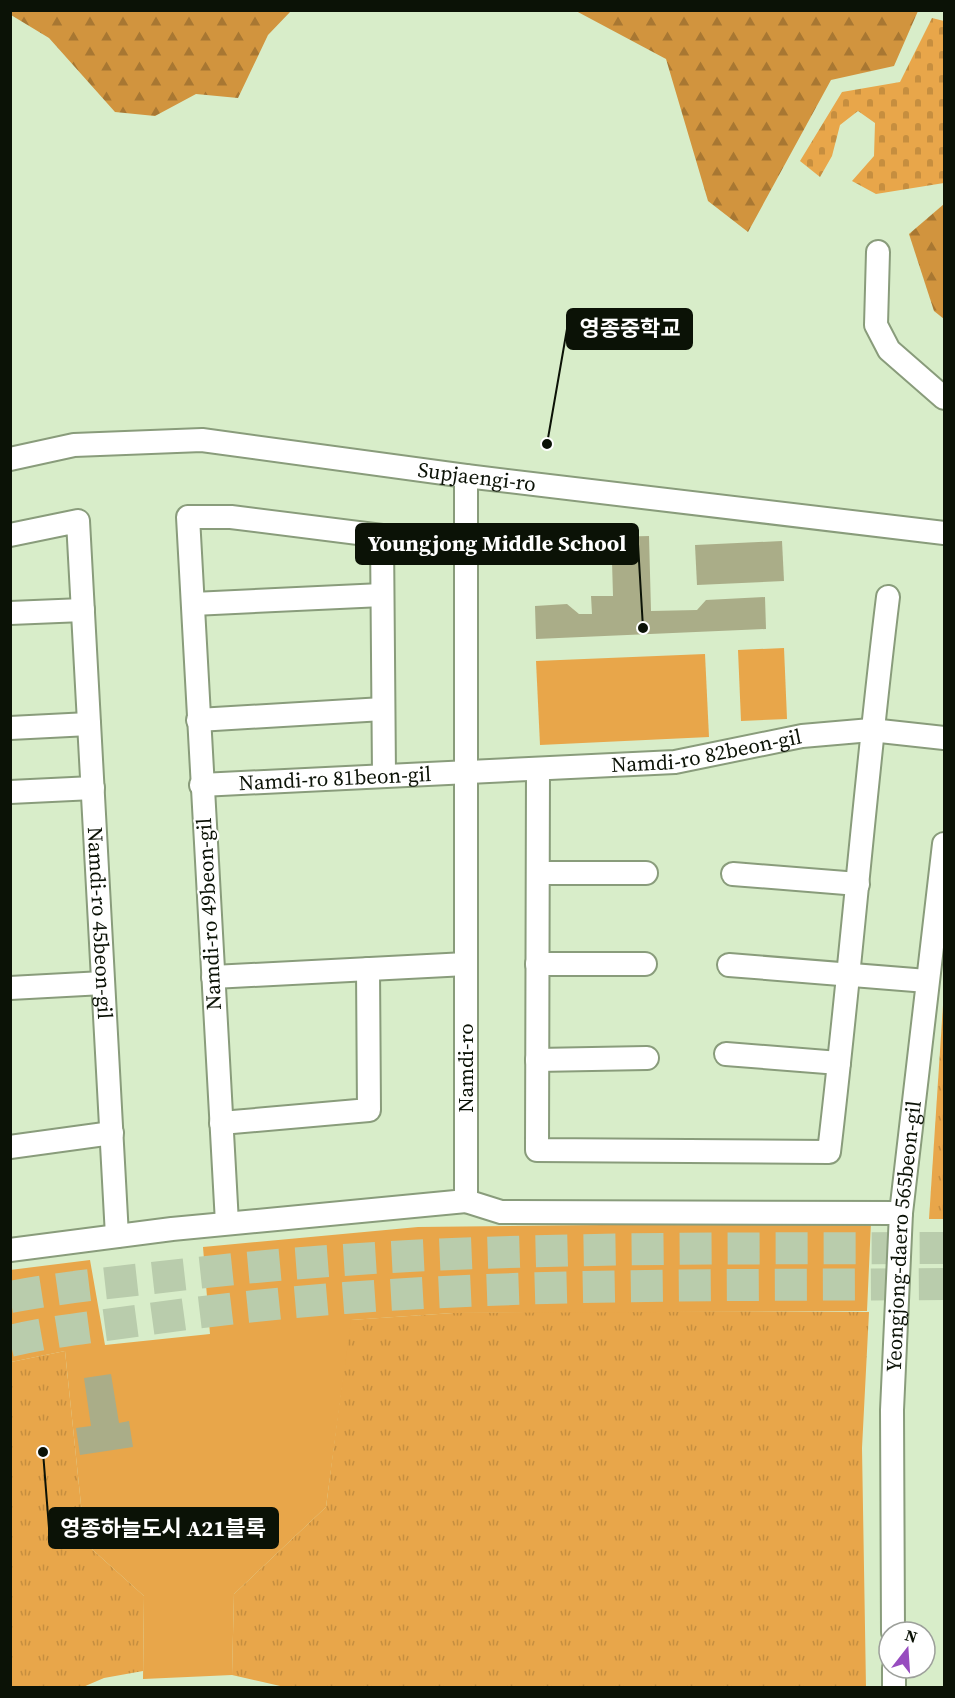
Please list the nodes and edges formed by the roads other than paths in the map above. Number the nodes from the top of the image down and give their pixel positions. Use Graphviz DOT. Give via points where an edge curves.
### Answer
graph roads {
  1 [pos="878,252"];
  2 [pos="945,398"];
  3 [pos="10,459"];
  4 [pos="466,476"];
  5 [pos="945,533"];
  6 [pos="10,535"];
  7 [pos="382,595"];
  8 [pos="888,597"];
  9 [pos="193,604"];
  10 [pos="83,610"];
  11 [pos="10,614"];
  12 [pos="383,709"];
  13 [pos="198,720"];
  14 [pos="89,724"];
  15 [pos="10,728"];
  16 [pos="872,730"];
  17 [pos="945,738"];
  18 [pos="538,769"];
  19 [pos="466,771"];
  20 [pos="384,775"];
  21 [pos="201,785"];
  22 [pos="93,788"];
  23 [pos="10,792"];
  24 [pos="945,843"];
  25 [pos="537,873"];
  26 [pos="646,873"];
  27 [pos="733,874"];
  28 [pos="858,884"];
  29 [pos="466,964"];
  30 [pos="537,964"];
  31 [pos="645,964"];
  32 [pos="729,965"];
  33 [pos="368,969"];
  34 [pos="850,974"];
  35 [pos="213,977"];
  36 [pos="927,981"];
  37 [pos="104,982"];
  38 [pos="10,988"];
  39 [pos="726,1054"];
  40 [pos="647,1058"];
  41 [pos="537,1060"];
  42 [pos="840,1063"];
  43 [pos="221,1123"];
  44 [pos="112,1133"];
  45 [pos="10,1147"];
  46 [pos="466,1201"];
  47 [pos="901,1213"];
  48 [pos="227,1223"];
  49 [pos="117,1236"];
  50 [pos="10,1250"];
  51 [pos="893,1620"];
  1 -- 2 [label="street" via="876,325 889,350"];
  3 -- 4 [label="street, Supjaengi-ro" via="74,445 202,440"];
  4 -- 5 [label="street, Supjaengi-ro"];
  4 -- 19 [label="street, Namdi-ro"];
  6 -- 10 [label="street, Namdi-ro 45beon-gil" via="78,520"];
  7 -- 9 [label="street"];
  7 -- 9 [label="street, Namdi-ro 49beon-gil" via="382,536 231,517 188,517"];
  7 -- 12 [label="street"];
  8 -- 16 [label="street"];
  9 -- 13 [label="street, Namdi-ro 49beon-gil"];
  10 -- 11 [label="street"];
  10 -- 14 [label="street, Namdi-ro 45beon-gil"];
  12 -- 13 [label="street"];
  12 -- 20 [label="street"];
  13 -- 21 [label="street, Namdi-ro 49beon-gil"];
  14 -- 15 [label="street"];
  14 -- 22 [label="street, Namdi-ro 45beon-gil"];
  16 -- 17 [label="street, Namdi-ro 82beon-gil"];
  16 -- 18 [label="street, Namdi-ro 82beon-gil" via="802,736 675,762"];
  16 -- 28 [label="street"];
  18 -- 19 [label="street, Namdi-ro 82beon-gil"];
  18 -- 25 [label="street"];
  19 -- 20 [label="street, Namdi-ro 81beon-gil"];
  19 -- 29 [label="street, Namdi-ro"];
  20 -- 21 [label="street, Namdi-ro 81beon-gil"];
  21 -- 35 [label="street, Namdi-ro 49beon-gil"];
  22 -- 23 [label="street"];
  22 -- 37 [label="street, Namdi-ro 45beon-gil"];
  24 -- 36 [label="street, Yeongjong-daero 565beon-gil"];
  25 -- 26 [label="street"];
  25 -- 30 [label="street"];
  27 -- 28 [label="street"];
  28 -- 34 [label="street"];
  29 -- 33 [label="street"];
  29 -- 46 [label="street, Namdi-ro"];
  30 -- 31 [label="street"];
  30 -- 41 [label="street"];
  32 -- 34 [label="street"];
  33 -- 35 [label="street"];
  33 -- 43 [label="street" via="369,1110"];
  34 -- 36 [label="street"];
  34 -- 42 [label="street"];
  35 -- 43 [label="street, Namdi-ro 49beon-gil"];
  36 -- 47 [label="street, Yeongjong-daero 565beon-gil"];
  37 -- 38 [label="street"];
  37 -- 44 [label="street, Namdi-ro 45beon-gil"];
  39 -- 42 [label="street"];
  40 -- 41 [label="street"];
  41 -- 42 [label="street" via="537,1150 829,1152"];
  43 -- 48 [label="street, Namdi-ro 49beon-gil"];
  44 -- 45 [label="street"];
  44 -- 49 [label="street, Namdi-ro 45beon-gil"];
  46 -- 47 [label="street" via="501,1212"];
  46 -- 48 [label="street"];
  47 -- 51 [label="street, Yeongjong-daero 565beon-gil" via="892,1410"];
  48 -- 49 [label="street"];
  49 -- 50 [label="street"];
}
